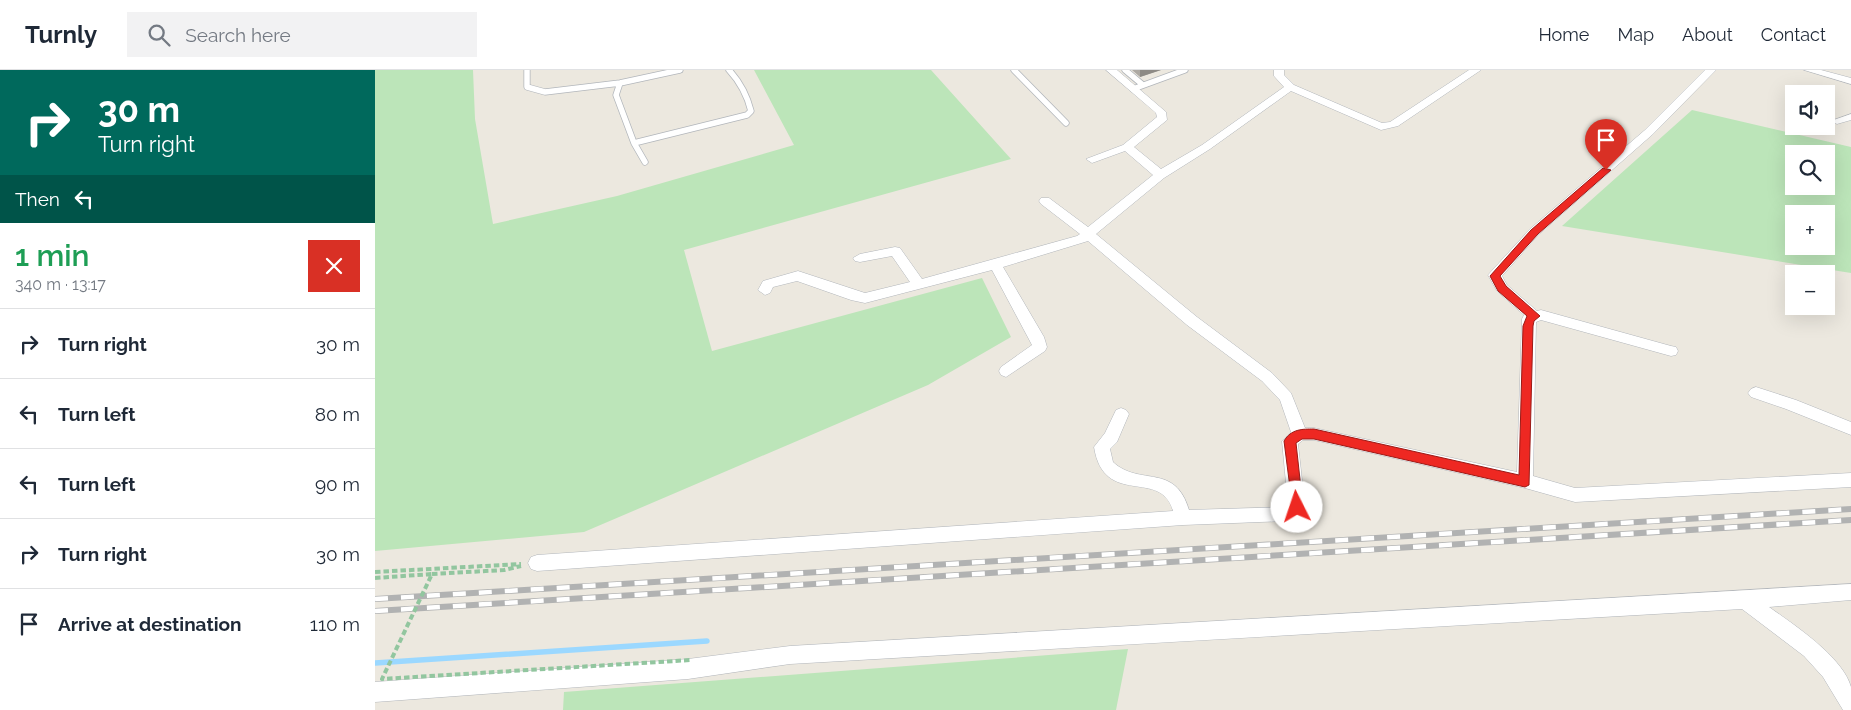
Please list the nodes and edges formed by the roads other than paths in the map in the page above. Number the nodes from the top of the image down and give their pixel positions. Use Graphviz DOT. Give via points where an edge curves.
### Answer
graph roads {
  1 [pos="527,70"];
  2 [pos="680,70"];
  3 [pos="729,70"];
  4 [pos="1014,70"];
  5 [pos="1111,70"];
  6 [pos="1125,70"];
  7 [pos="1185,70"];
  8 [pos="1279,70"];
  9 [pos="1477,70"];
  10 [pos="1711,70"];
  11 [pos="1809,70"];
  12 [pos="1851,81"];
  13 [pos="620,82"];
  14 [pos="1138,87"];
  15 [pos="1290,87"];
  16 [pos="1851,117"];
  17 [pos="1837,121"];
  18 [pos="1066,123"];
  19 [pos="634,143"];
  20 [pos="1127,147"];
  21 [pos="1092,159"];
  22 [pos="645,162"];
  23 [pos="1160,175"];
  24 [pos="1045,200"];
  25 [pos="1088,236"];
  26 [pos="860,258"];
  27 [pos="995,265"];
  28 [pos="917,284"];
  29 [pos="765,290"];
  30 [pos="1535,316"];
  31 [pos="1671,351"];
  32 [pos="1006,370"];
  33 [pos="1755,393"];
  34 [pos="1121,414"];
  35 [pos="1851,429"];
  36 [pos="1300,434"];
  37 [pos="1851,480"];
  38 [pos="1525,482"];
  39 [pos="1183,518"];
  40 [pos="537,563"];
  41 [pos="1851,592"];
  42 [pos="1745,600"];
  43 [pos="375,692"];
  44 [pos="1851,704"];
  1 -- 13 [label="lane" via="527,87 545,92"];
  2 -- 13 [label="lane"];
  3 -- 19 [label="lane" via="749,100 751,111 747,115"];
  4 -- 18 [label="lane"];
  5 -- 14 [label="street"];
  6 -- 14 [label="lane"];
  7 -- 14 [label="lane"];
  8 -- 15 [label="street" via="1279,76"];
  9 -- 15 [label="street" via="1386,127 1375,126"];
  10 -- 30 [label="street" via="1649,132 1534,232 1495,276 1502,288"];
  11 -- 12 [label="street"];
  13 -- 19 [label="lane" via="616,95"];
  14 -- 20 [label="street" via="1163,118"];
  15 -- 23 [label="street" via="1206,147"];
  16 -- 17 [label="street"];
  19 -- 22 [label="lane"];
  20 -- 21 [label="street"];
  20 -- 23 [label="street"];
  23 -- 25 [label="street"];
  24 -- 25 [label="street"];
  25 -- 27 [label="street"];
  25 -- 36 [label="street" via="1267,377 1286,397"];
  26 -- 28 [label="street" via="895,251"];
  27 -- 28 [label="street"];
  27 -- 32 [label="street" via="1040,347"];
  28 -- 29 [label="street" via="865,298 798,276 768,284"];
  30 -- 31 [label="street"];
  30 -- 38 [label="street" via="1529,319 1528,326"];
  33 -- 35 [label="street"];
  34 -- 39 [label="street" via="1111,437 1102,447 1105,463 1117,474 1173,490 1180,501"];
  36 -- 38 [label="street" via="1314,434"];
  36 -- 39 [label="street" via="1290,441 1297,507 1293,511 1287,514"];
  37 -- 38 [label="street" via="1600,496 1575,496"];
  39 -- 40 [label="street"];
  41 -- 42 [label="street"];
  42 -- 43 [label="street" via="790,655 688,669"];
  42 -- 44 [label="street" via="1811,649 1830,670"];
}
